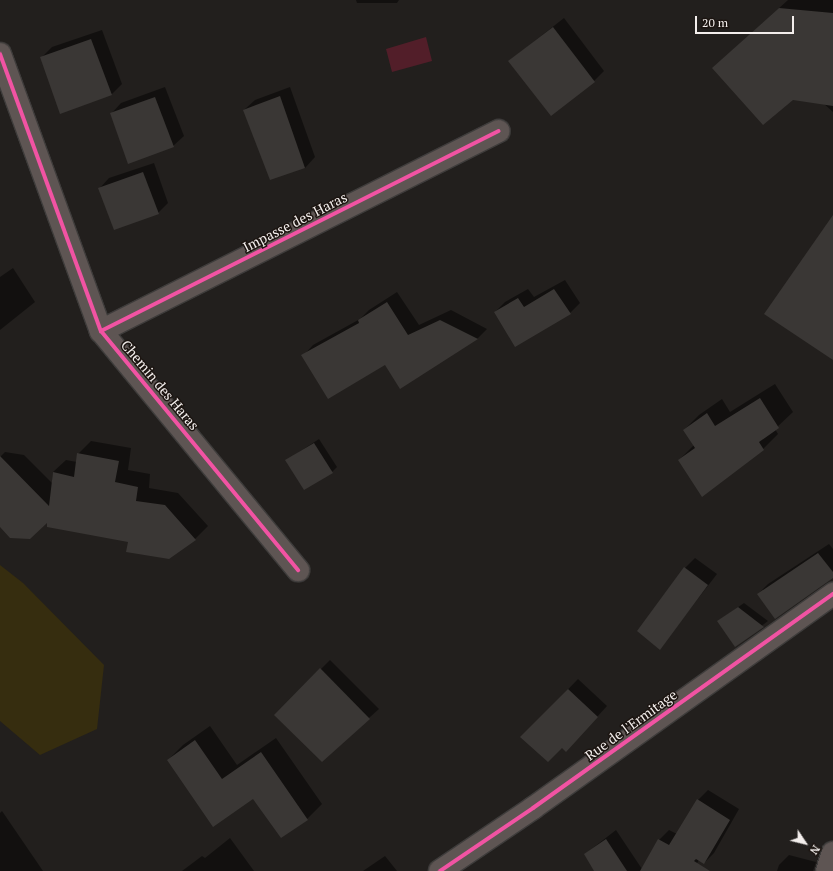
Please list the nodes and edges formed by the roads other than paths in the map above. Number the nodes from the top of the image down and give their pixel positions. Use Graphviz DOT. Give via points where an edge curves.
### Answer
graph roads {
  1 [pos="0,54"];
  2 [pos="499,132"];
  3 [pos="102,331"];
  4 [pos="298,570"];
  5 [pos="833,594"];
  6 [pos="833,853"];
  7 [pos="440,871"];
  8 [pos="827,871"];
  1 -- 3 [label="street, Chemin des Haras"];
  2 -- 3 [label="street, Impasse des Haras"];
  3 -- 4 [label="street, Chemin des Haras"];
  5 -- 7 [label="street, Rue de l'Ermitage" via="533,808"];
  6 -- 8 [label="street"];
}
